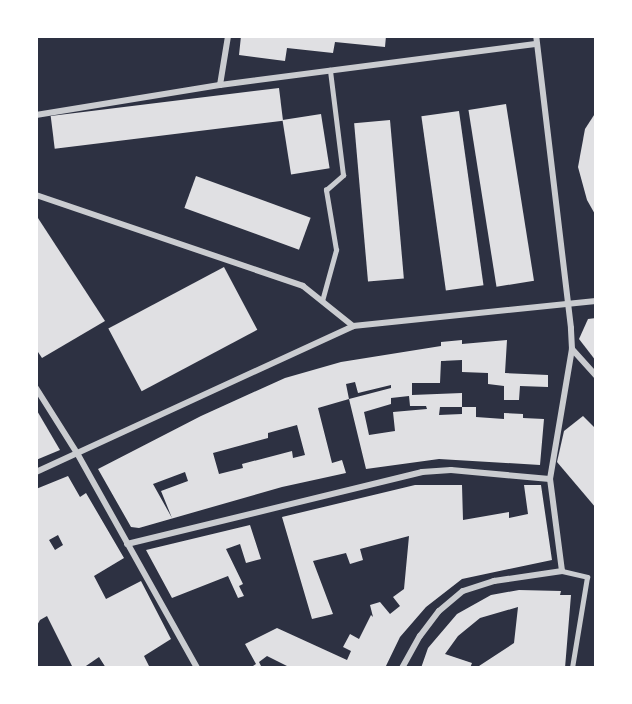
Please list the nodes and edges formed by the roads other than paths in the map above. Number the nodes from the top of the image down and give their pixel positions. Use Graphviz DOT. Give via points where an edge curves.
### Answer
graph roads {
  1 [pos="228,36"];
  2 [pos="536,36"];
  3 [pos="535,44"];
  4 [pos="330,70"];
  5 [pos="220,85"];
  6 [pos="36,115"];
  7 [pos="326,190"];
  8 [pos="36,195"];
  9 [pos="322,301"];
  10 [pos="596,301"];
  11 [pos="569,304"];
  12 [pos="353,326"];
  13 [pos="572,349"];
  14 [pos="596,376"];
  15 [pos="36,388"];
  16 [pos="77,453"];
  17 [pos="36,472"];
  18 [pos="550,479"];
  19 [pos="128,544"];
  20 [pos="562,571"];
  21 [pos="197,668"];
  22 [pos="402,668"];
  23 [pos="572,668"];
  1 -- 5 [label="street"];
  2 -- 3 [label="street"];
  3 -- 4 [label="street"];
  3 -- 11 [label="street"];
  4 -- 5 [label="street"];
  4 -- 7 [label="street" via="344,175"];
  5 -- 6 [label="street"];
  7 -- 9 [label="lane" via="336,250"];
  8 -- 9 [label="street" via="303,286"];
  9 -- 12 [label="street"];
  10 -- 11 [label="street"];
  11 -- 12 [label="street"];
  11 -- 13 [label="street"];
  12 -- 16 [label="street"];
  13 -- 14 [label="street"];
  13 -- 18 [label="street"];
  15 -- 16 [label="street"];
  16 -- 17 [label="street"];
  16 -- 19 [label="street"];
  18 -- 19 [label="street" via="451,470 422,472"];
  18 -- 20 [label="street"];
  19 -- 21 [label="street"];
  20 -- 22 [label="street" via="494,581 463,591 420,636"];
  20 -- 23 [label="street" via="587,577"];
}
